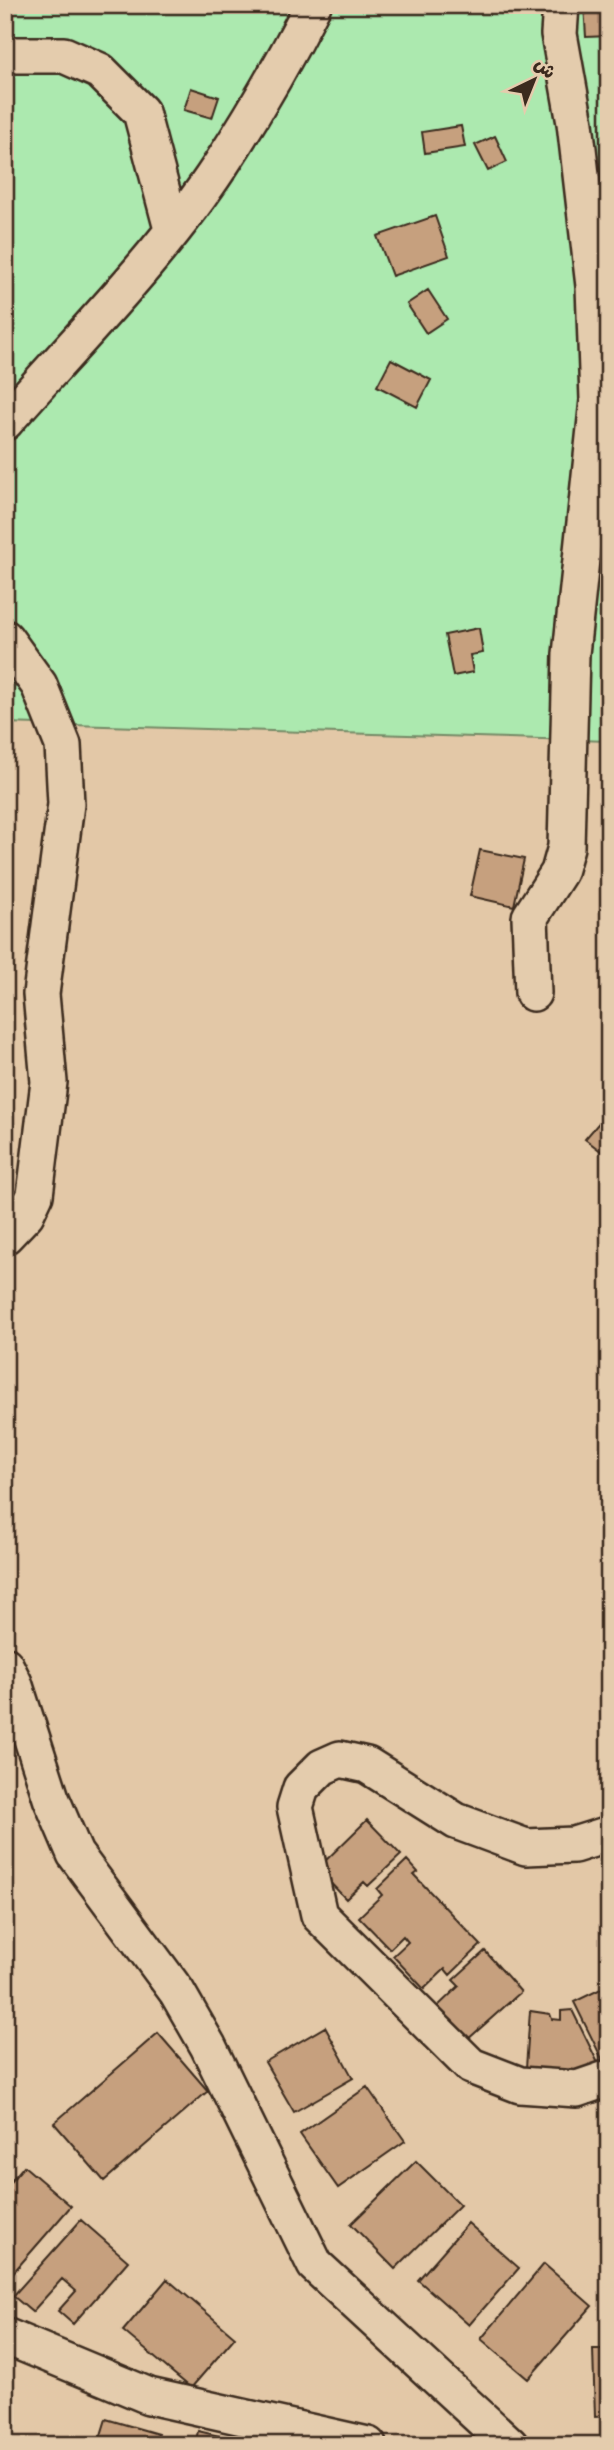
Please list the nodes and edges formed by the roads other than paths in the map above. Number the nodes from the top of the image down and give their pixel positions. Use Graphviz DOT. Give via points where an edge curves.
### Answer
graph roads {
  1 [pos="313,5"];
  2 [pos="561,5"];
  3 [pos="5,55"];
  4 [pos="172,229"];
  5 [pos="5,422"];
  6 [pos="5,638"];
  7 [pos="533,993"];
  8 [pos="5,1236"];
  9 [pos="5,1665"];
  10 [pos="609,1834"];
  11 [pos="609,2078"];
  12 [pos="5,2336"];
  13 [pos="368,2445"];
  14 [pos="510,2445"];
  1 -- 4 [label="street" via="219,168"];
  2 -- 7 [label="street" via="559,34 575,123 594,286 598,400 571,654 566,847 559,872 530,917"];
  3 -- 4 [label="street" via="64,55 100,71 141,112"];
  4 -- 5 [label="street"];
  6 -- 8 [label="street" via="39,685 63,746 66,804 41,994 49,1082 34,1195 26,1214"];
  9 -- 14 [label="street" via="75,1854 177,1992 315,2265"];
  10 -- 11 [label="street" via="574,1845 526,1847 456,1821 367,1765 340,1759 321,1767 301,1788 295,1807 319,1915 471,2066 520,2084 577,2089"];
  12 -- 13 [label="street" via="149,2396"];
}
